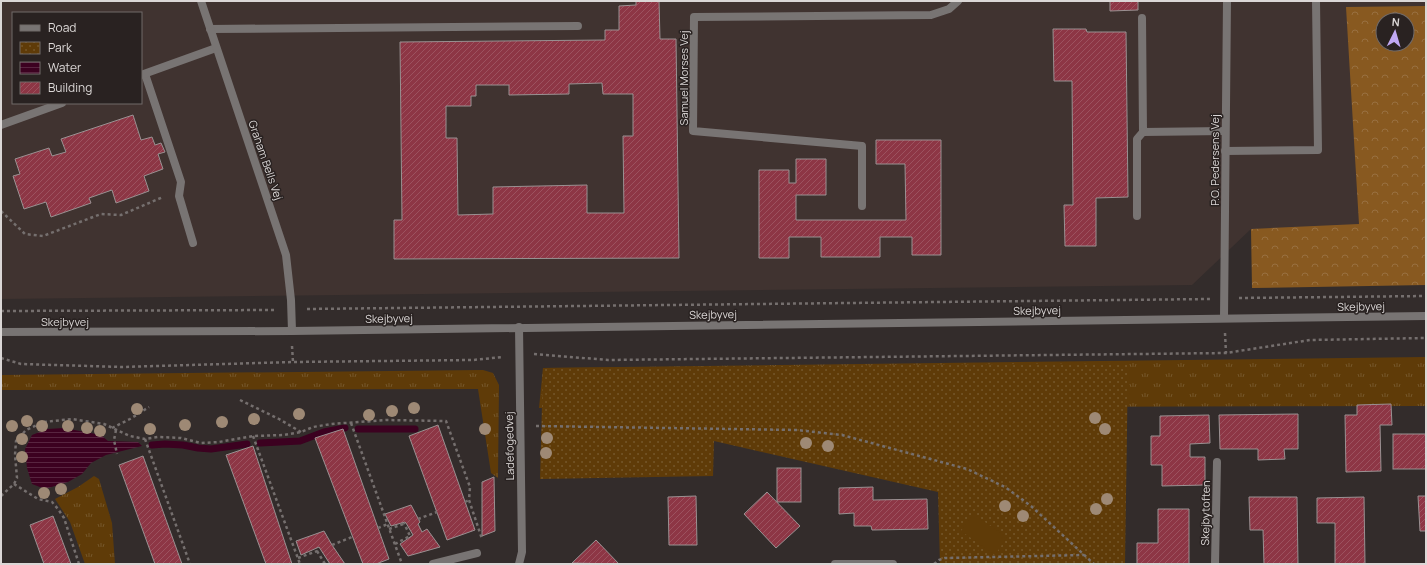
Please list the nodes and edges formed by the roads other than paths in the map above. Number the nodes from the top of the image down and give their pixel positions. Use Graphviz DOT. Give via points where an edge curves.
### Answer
graph roads {
  1 [pos="201,1"];
  2 [pos="958,1"];
  3 [pos="1227,1"];
  4 [pos="1316,1"];
  5 [pos="1142,18"];
  6 [pos="578,26"];
  7 [pos="210,29"];
  8 [pos="216,48"];
  9 [pos="143,74"];
  10 [pos="59,104"];
  11 [pos="1,125"];
  12 [pos="1225,131"];
  13 [pos="1143,132"];
  14 [pos="1225,151"];
  15 [pos="862,206"];
  16 [pos="1137,216"];
  17 [pos="193,243"];
  18 [pos="1426,316"];
  19 [pos="1224,318"];
  20 [pos="519,327"];
  21 [pos="292,331"];
  22 [pos="1,332"];
  23 [pos="1216,462"];
  24 [pos="477,553"];
  25 [pos="433,564"];
  26 [pos="519,564"];
  27 [pos="835,564"];
  28 [pos="893,564"];
  29 [pos="1215,564"];
  1 -- 7 [label="street, Graham Bells Vej"];
  2 -- 15 [label="street, Samuel Morses Vej" via="949,9 931,15 694,17 693,131 862,146"];
  3 -- 12 [label="street, P.O. Pedersens Vej"];
  4 -- 14 [label="street" via="1318,150"];
  5 -- 13 [label="street"];
  6 -- 7 [label="street"];
  7 -- 8 [label="street, Graham Bells Vej"];
  8 -- 9 [label="street"];
  8 -- 21 [label="street, Graham Bells Vej" via="286,255"];
  9 -- 17 [label="street" via="181,182 179,196"];
  10 -- 11 [label="street"];
  12 -- 13 [label="street"];
  12 -- 14 [label="street, P.O. Pedersens Vej"];
  13 -- 16 [label="street" via="1137,139"];
  14 -- 19 [label="street, P.O. Pedersens Vej"];
  18 -- 19 [label="street, Skejbyvej"];
  19 -- 20 [label="street, Skejbyvej"];
  20 -- 21 [label="street, Skejbyvej"];
  20 -- 26 [label="street, Ladefogedvej" via="522,552"];
  21 -- 22 [label="street, Skejbyvej"];
  23 -- 29 [label="street, Skejbytoften"];
  24 -- 25 [label="street"];
  27 -- 28 [label="street"];
}
